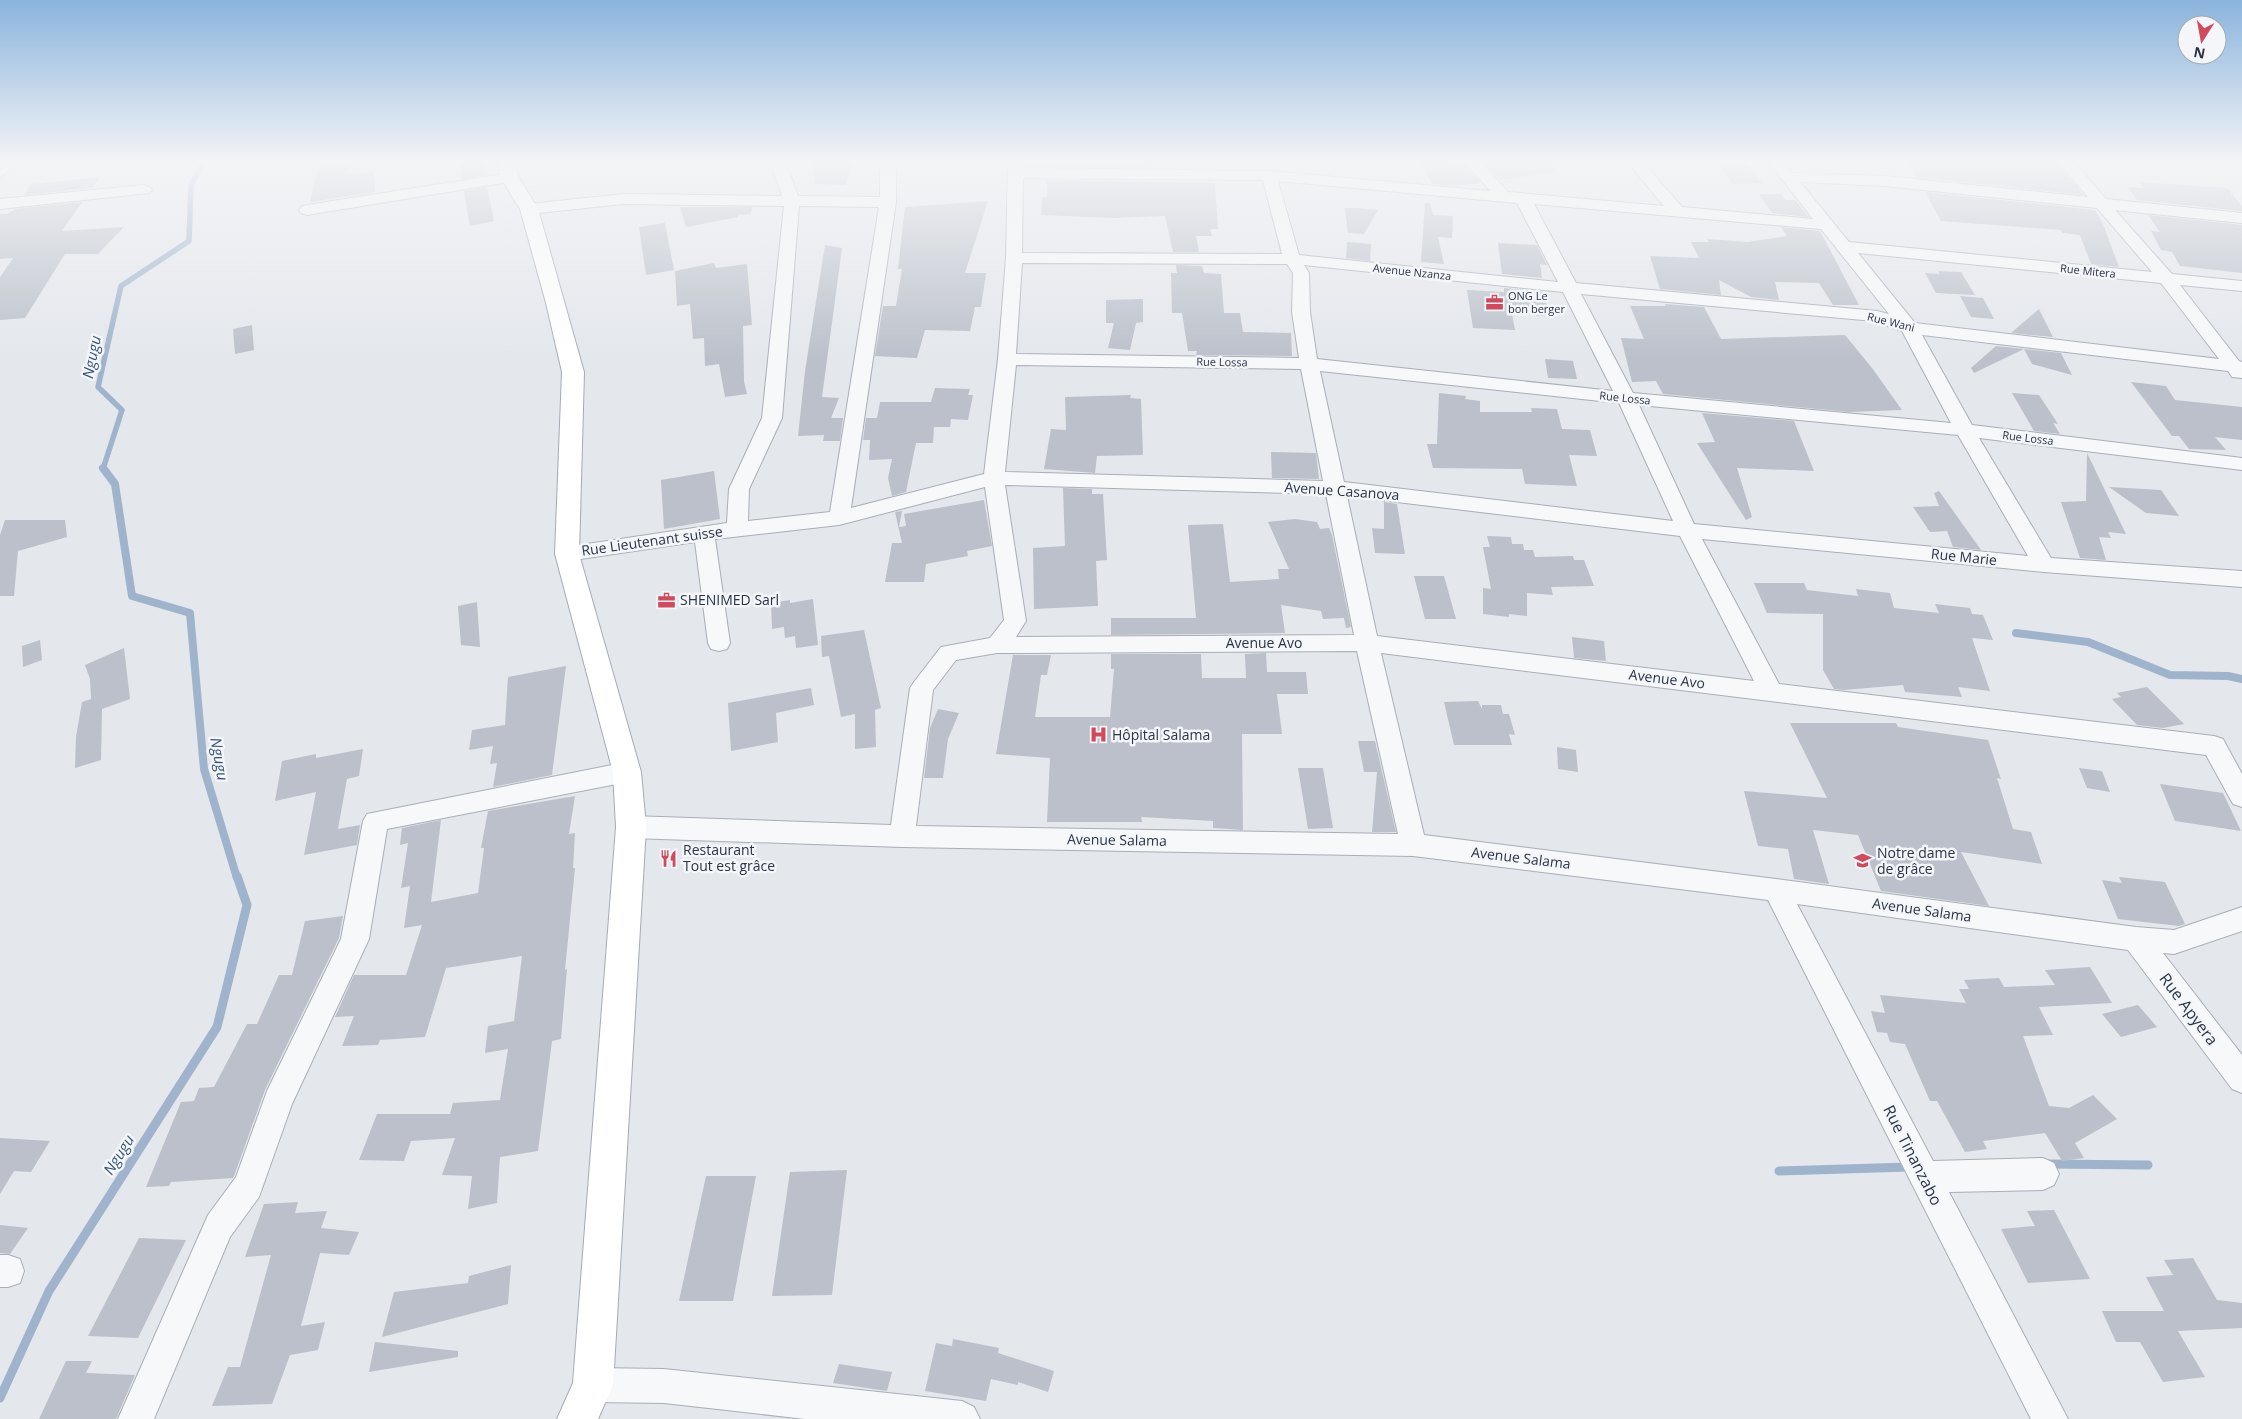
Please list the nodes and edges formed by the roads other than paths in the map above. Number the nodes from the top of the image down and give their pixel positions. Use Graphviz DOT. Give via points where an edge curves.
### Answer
graph roads {
  1 [pos="534,226"];
  2 [pos="790,226"];
  3 [pos="884,226"];
  4 [pos="1015,226"];
  5 [pos="1283,226"];
  6 [pos="1537,226"];
  7 [pos="1828,226"];
  8 [pos="2121,226"];
  9 [pos="1845,247"];
  10 [pos="1014,258"];
  11 [pos="1292,260"];
  12 [pos="2167,279"];
  13 [pos="2242,286"];
  14 [pos="1569,288"];
  15 [pos="1910,328"];
  16 [pos="1007,359"];
  17 [pos="1309,364"];
  18 [pos="2239,369"];
  19 [pos="1626,398"];
  20 [pos="1965,430"];
  21 [pos="2242,464"];
  22 [pos="994,478"];
  23 [pos="1335,488"];
  24 [pos="839,518"];
  25 [pos="737,529"];
  26 [pos="1688,530"];
  27 [pos="704,534"];
  28 [pos="567,554"];
  29 [pos="2044,565"];
  30 [pos="2242,579"];
  31 [pos="719,643"];
  32 [pos="1367,643"];
  33 [pos="997,644"];
  34 [pos="1770,691"];
  35 [pos="627,772"];
  36 [pos="2242,797"];
  37 [pos="631,828"];
  38 [pos="902,836"];
  39 [pos="1413,845"];
  40 [pos="1776,890"];
  41 [pos="2242,919"];
  42 [pos="2136,939"];
  43 [pos="2242,1079"];
  44 [pos="2043,1174"];
  45 [pos="1924,1177"];
  46 [pos="592,1386"];
  47 [pos="136,1419"];
  48 [pos="577,1419"];
  49 [pos="962,1419"];
  50 [pos="2050,1419"];
  1 -- 28 [label="main road" via="573,372"];
  2 -- 25 [label="street" via="772,418 739,489"];
  3 -- 24 [label="street"];
  4 -- 10 [label="street"];
  5 -- 11 [label="street"];
  6 -- 14 [label="street"];
  7 -- 9 [label="street"];
  8 -- 12 [label="street"];
  9 -- 12 [label="street, Rue Mitera"];
  9 -- 15 [label="street"];
  10 -- 11 [label="street, Avenue Nzanza"];
  10 -- 16 [label="street"];
  11 -- 14 [label="street, Avenue Nzanza"];
  11 -- 17 [label="street" via="1301,273 1301,312"];
  12 -- 13 [label="street, Rue Mitera"];
  12 -- 18 [label="street"];
  14 -- 15 [label="street, Rue Wani" via="1877,316"];
  14 -- 19 [label="street"];
  15 -- 18 [label="street, Rue Wani"];
  15 -- 20 [label="street"];
  16 -- 17 [label="street, Rue Lossa"];
  16 -- 22 [label="street"];
  17 -- 19 [label="street, Rue Lossa"];
  17 -- 23 [label="street"];
  19 -- 20 [label="street, Rue Lossa"];
  19 -- 26 [label="street"];
  20 -- 21 [label="street, Rue Lossa"];
  20 -- 29 [label="street"];
  22 -- 23 [label="street, Avenue Casanova"];
  22 -- 24 [label="street, Avenue Casanova"];
  22 -- 33 [label="street" via="1015,621"];
  23 -- 26 [label="street, Avenue Casanova"];
  23 -- 32 [label="street"];
  24 -- 25 [label="street, Rue Lieutenant suisse"];
  25 -- 27 [label="street, Rue Lieutenant suisse"];
  26 -- 29 [label="street, Rue Marie"];
  26 -- 34 [label="street"];
  27 -- 28 [label="street, Rue Lieutenant suisse"];
  27 -- 31 [label="street"];
  28 -- 35 [label="main road"];
  29 -- 30 [label="street, Rue Marie"];
  32 -- 33 [label="street, Avenue Avo"];
  32 -- 34 [label="street, Avenue Avo"];
  32 -- 39 [label="street"];
  33 -- 38 [label="street, Avenue Avo" via="949,653 922,688"];
  34 -- 36 [label="street, Avenue Avo" via="2214,746"];
  35 -- 37 [label="main road"];
  35 -- 47 [label="street" via="376,821 356,939 278,1101 248,1186 218,1226"];
  37 -- 38 [label="street, Avenue Salama"];
  37 -- 46 [label="main road"];
  38 -- 39 [label="street, Avenue Salama"];
  39 -- 40 [label="street, Avenue Salama"];
  40 -- 42 [label="street, Avenue Salama"];
  40 -- 45 [label="street, Rue Tinanzabo"];
  41 -- 42 [label="street, Avenue Salama" via="2174,942"];
  42 -- 43 [label="street, Rue Apyera"];
  44 -- 45 [label="street"];
  45 -- 50 [label="street, Rue Tinanzabo"];
  46 -- 48 [label="main road"];
  46 -- 49 [label="street" via="664,1386"];
}
